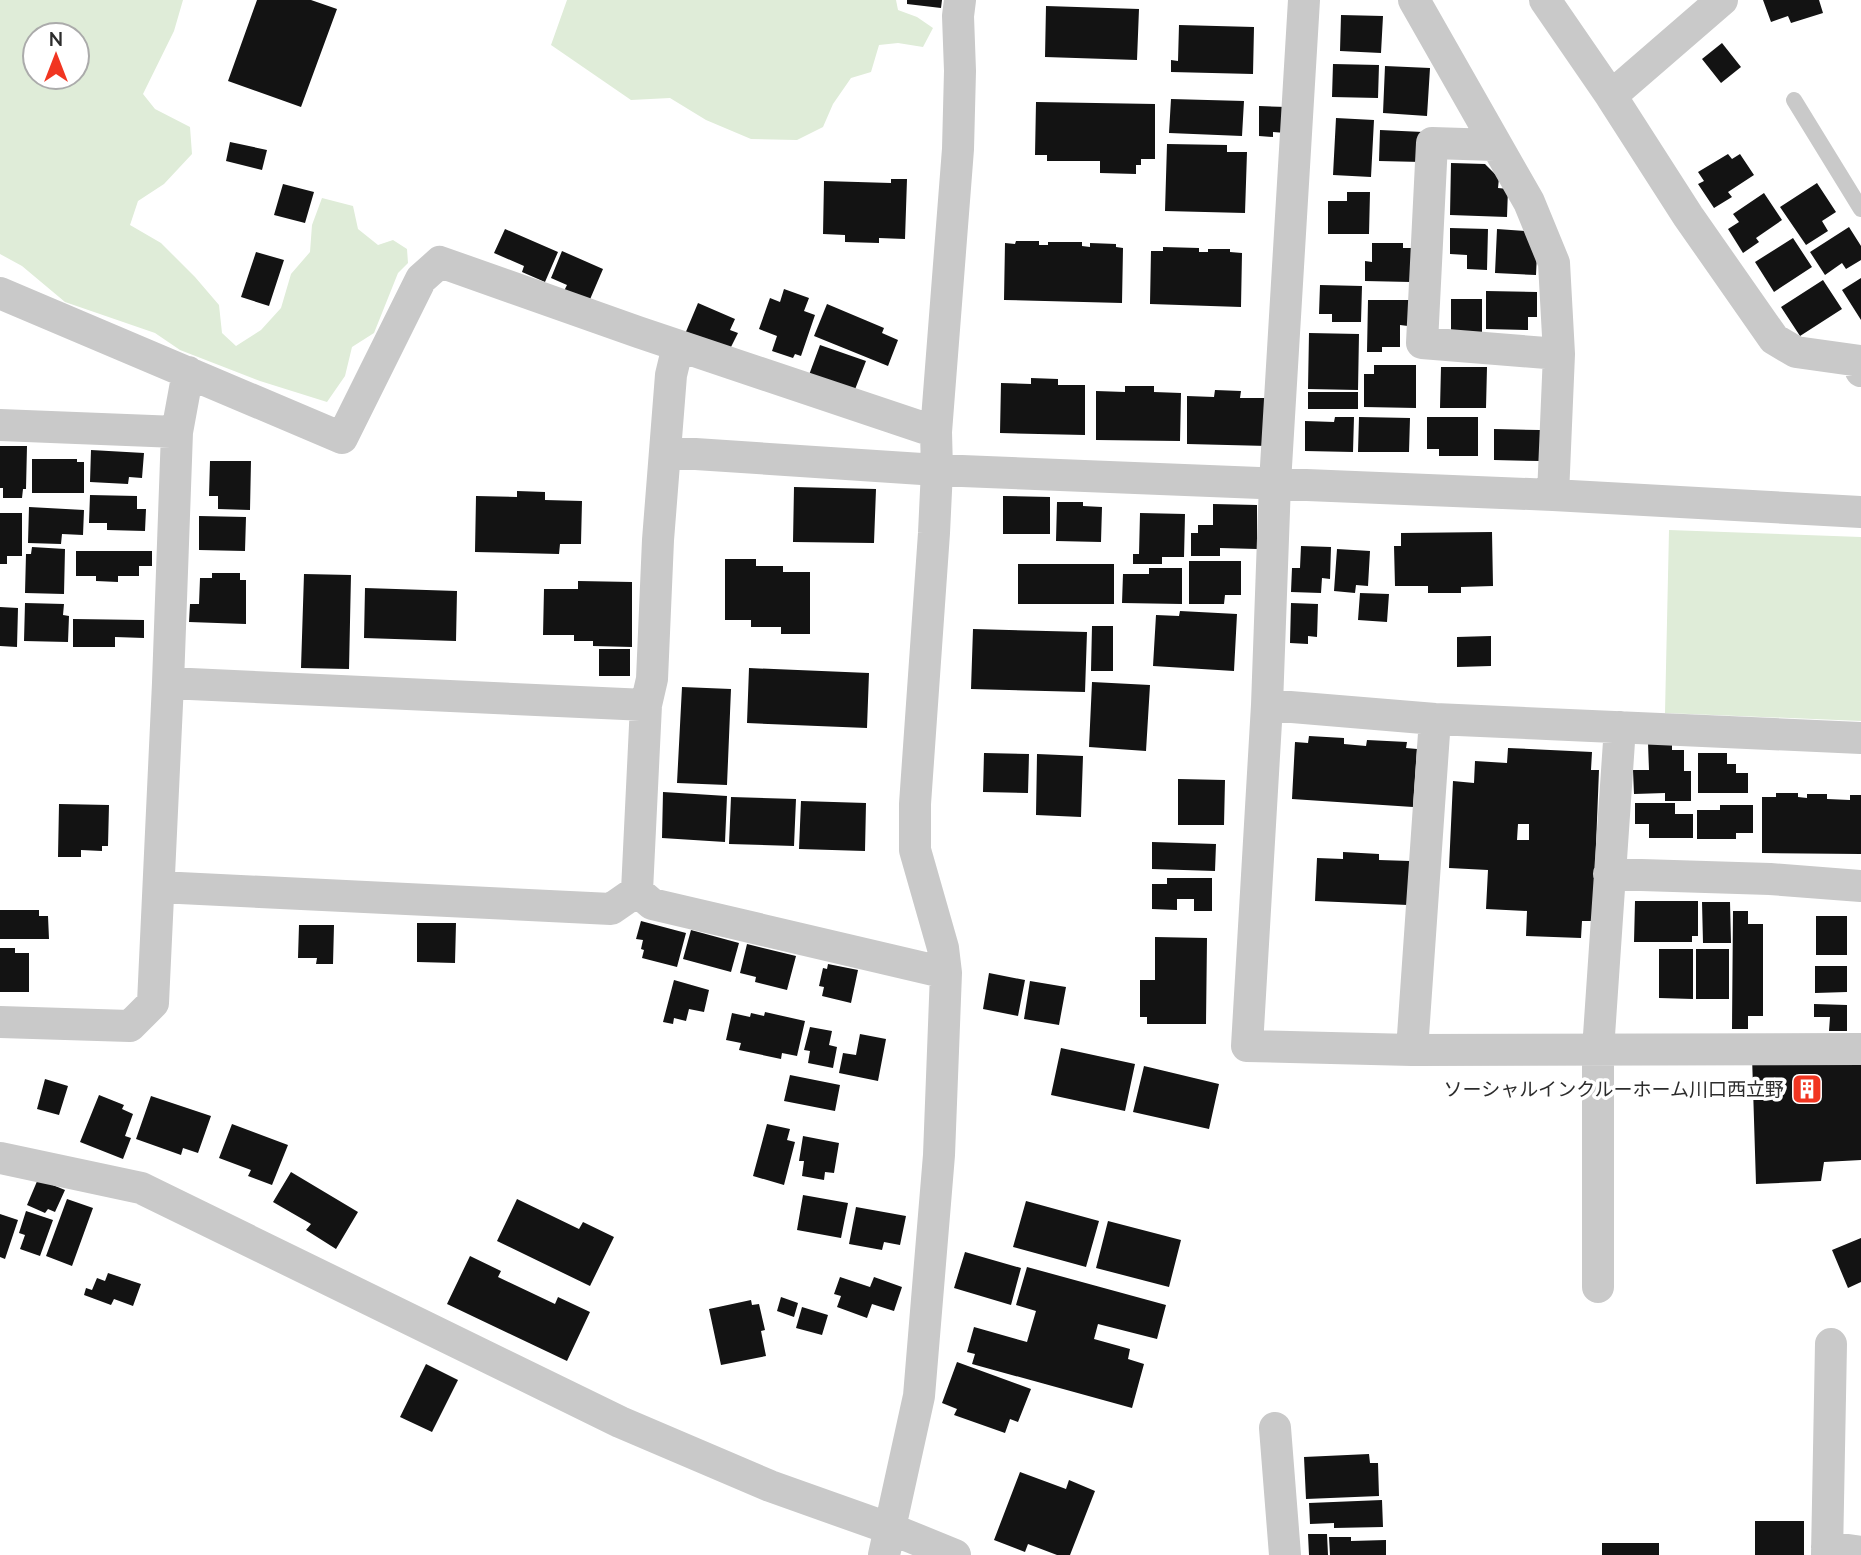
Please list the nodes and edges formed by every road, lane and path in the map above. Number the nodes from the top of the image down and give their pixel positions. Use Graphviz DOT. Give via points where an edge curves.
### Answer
graph roads {
  1 [pos="961,0"];
  2 [pos="1304,0"];
  3 [pos="1414,0"];
  4 [pos="1545,0"];
  5 [pos="1722,0"];
  6 [pos="1611,96"];
  7 [pos="1794,100"];
  8 [pos="1495,145"];
  9 [pos="1861,209"];
  10 [pos="0,293"];
  11 [pos="678,345"];
  12 [pos="1559,354"];
  13 [pos="1860,364"];
  14 [pos="188,372"];
  15 [pos="0,425"];
  16 [pos="177,432"];
  17 [pos="936,432"];
  18 [pos="665,452"];
  19 [pos="937,470"];
  20 [pos="1275,483"];
  21 [pos="1553,495"];
  22 [pos="1861,512"];
  23 [pos="168,683"];
  24 [pos="646,705"];
  25 [pos="1267,705"];
  26 [pos="1435,719"];
  27 [pos="1620,727"];
  28 [pos="1861,738"];
  29 [pos="1609,874"];
  30 [pos="1861,886"];
  31 [pos="159,887"];
  32 [pos="637,891"];
  33 [pos="946,973"];
  34 [pos="0,1022"];
  35 [pos="1861,1049"];
  36 [pos="1412,1050"];
  37 [pos="1598,1050"];
  38 [pos="0,1157"];
  39 [pos="1598,1287"];
  40 [pos="1831,1344"];
  41 [pos="1275,1428"];
  42 [pos="888,1542"];
  43 [pos="1827,1551"];
  44 [pos="1861,1552"];
  45 [pos="955,1555"];
  46 [pos="1285,1555"];
  1 -- 17 [label="street" via="958,149"];
  2 -- 20 [label="street"];
  3 -- 8 [label="street"];
  4 -- 6 [label="street"];
  5 -- 6 [label="street"];
  6 -- 13 [label="street" via="1774,339 1796,352"];
  7 -- 9 [label="lane"];
  8 -- 12 [label="street" via="1529,202 1554,263"];
  8 -- 12 [label="street" via="1432,142 1422,343"];
  10 -- 14 [label="street"];
  11 -- 14 [label="street" via="440,262 421,279 342,438"];
  11 -- 17 [label="street"];
  11 -- 18 [label="street"];
  12 -- 21 [label="street"];
  14 -- 16 [label="street"];
  15 -- 16 [label="street"];
  16 -- 23 [label="street"];
  17 -- 19 [label="street"];
  18 -- 19 [label="street"];
  18 -- 24 [label="street" via="652,679"];
  19 -- 20 [label="street"];
  19 -- 33 [label="street" via="915,850"];
  20 -- 21 [label="street"];
  20 -- 25 [label="street"];
  21 -- 22 [label="street"];
  23 -- 24 [label="street"];
  23 -- 31 [label="street"];
  24 -- 32 [label="street"];
  25 -- 26 [label="street"];
  25 -- 36 [label="street" via="1247,1046"];
  26 -- 27 [label="street"];
  26 -- 36 [label="street"];
  27 -- 28 [label="street"];
  27 -- 29 [label="street"];
  29 -- 30 [label="street"];
  29 -- 37 [label="street"];
  31 -- 32 [label="street" via="611,909"];
  31 -- 34 [label="street" via="153,1003 130,1026"];
  32 -- 33 [label="street" via="652,904"];
  33 -- 42 [label="street" via="939,1155 919,1396"];
  35 -- 37 [label="street"];
  36 -- 37 [label="street"];
  37 -- 39 [label="street"];
  38 -- 42 [label="street" via="141,1188 621,1422"];
  40 -- 43 [label="street"];
  41 -- 46 [label="street"];
  42 -- 45 [label="street"];
  43 -- 44 [label="street"];
}
